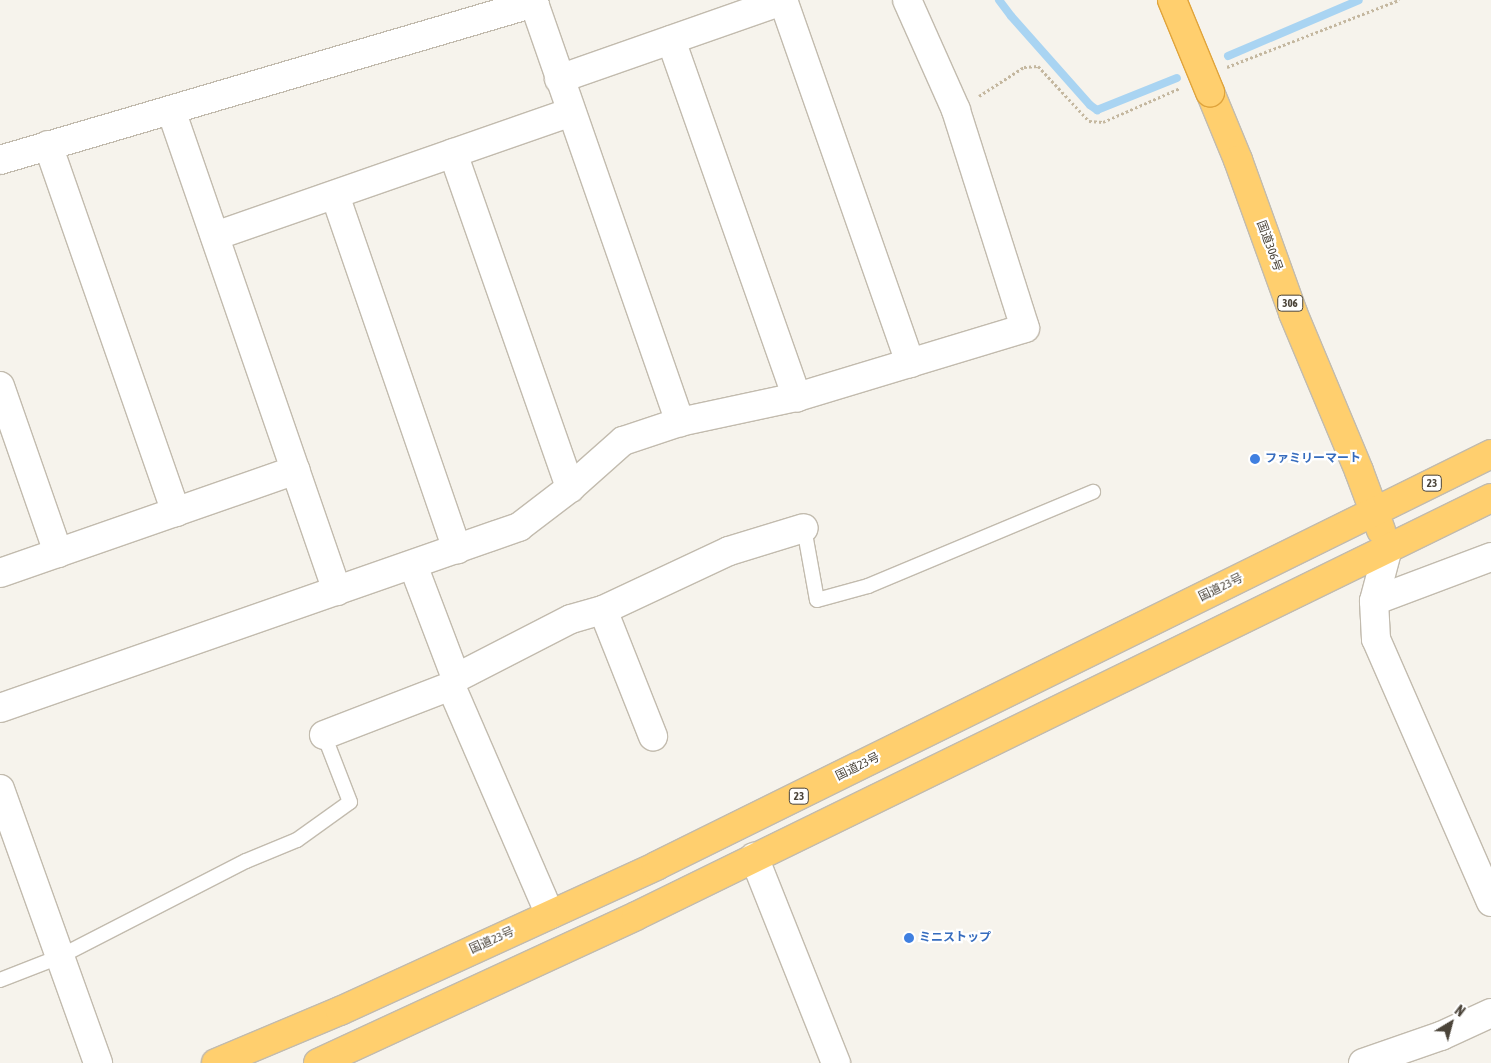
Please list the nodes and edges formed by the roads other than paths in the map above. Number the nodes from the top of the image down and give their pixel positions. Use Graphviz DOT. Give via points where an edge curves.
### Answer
graph roads {
  1 [pos="784,0"];
  2 [pos="907,0"];
  3 [pos="1172,0"];
  4 [pos="671,40"];
  5 [pos="559,79"];
  6 [pos="170,110"];
  7 [pos="570,112"];
  8 [pos="48,146"];
  9 [pos="453,153"];
  10 [pos="0,160"];
  11 [pos="335,195"];
  12 [pos="215,236"];
  13 [pos="910,363"];
  14 [pos="0,386"];
  15 [pos="797,397"];
  16 [pos="680,422"];
  17 [pos="1491,454"];
  18 [pos="296,470"];
  19 [pos="570,488"];
  20 [pos="1093,492"];
  21 [pos="1491,498"];
  22 [pos="176,512"];
  23 [pos="1374,513"];
  24 [pos="804,528"];
  25 [pos="1388,548"];
  26 [pos="457,550"];
  27 [pos="58,553"];
  28 [pos="1491,557"];
  29 [pos="413,564"];
  30 [pos="0,573"];
  31 [pos="337,591"];
  32 [pos="1374,601"];
  33 [pos="602,610"];
  34 [pos="454,682"];
  35 [pos="0,708"];
  36 [pos="324,735"];
  37 [pos="653,736"];
  38 [pos="0,789"];
  39 [pos="754,857"];
  40 [pos="1491,902"];
  41 [pos="550,915"];
  42 [pos="59,957"];
  43 [pos="0,980"];
  44 [pos="1491,1013"];
  45 [pos="1393,1059"];
  46 [pos="98,1063"];
  47 [pos="216,1063"];
  48 [pos="318,1063"];
  49 [pos="836,1063"];
  50 [pos="1364,1063"];
  1 -- 4 [label="street"];
  1 -- 13 [label="street"];
  2 -- 13 [label="street" via="956,110 1025,328"];
  3 -- 23 [label="highway, 国道306号 / 306, bridge" via="1215,81 1238,160 1293,313"];
  4 -- 5 [label="street"];
  4 -- 15 [label="street"];
  5 -- 6 [label="street" via="534,3"];
  5 -- 7 [label="street"];
  6 -- 8 [label="street"];
  6 -- 12 [label="street"];
  7 -- 9 [label="street"];
  7 -- 16 [label="street"];
  8 -- 10 [label="street"];
  8 -- 22 [label="street"];
  9 -- 11 [label="street"];
  9 -- 19 [label="street"];
  11 -- 12 [label="street"];
  11 -- 26 [label="street"];
  12 -- 18 [label="street"];
  13 -- 15 [label="street"];
  14 -- 27 [label="street"];
  15 -- 16 [label="street"];
  16 -- 19 [label="street" via="623,441"];
  17 -- 23 [label="highway, 国道23号 / 23"];
  18 -- 22 [label="street"];
  18 -- 31 [label="street"];
  19 -- 26 [label="street" via="519,527"];
  20 -- 24 [label="lane" via="868,586 817,600"];
  21 -- 25 [label="highway"];
  22 -- 27 [label="street"];
  23 -- 25 [label="highway, 国道306号 / 306"];
  23 -- 41 [label="highway, 国道23号 / 23"];
  24 -- 33 [label="street" via="729,550"];
  25 -- 32 [label="street"];
  25 -- 39 [label="highway" via="945,767"];
  26 -- 29 [label="street"];
  27 -- 30 [label="street"];
  28 -- 32 [label="street"];
  29 -- 31 [label="street"];
  29 -- 34 [label="street"];
  31 -- 35 [label="street"];
  32 -- 40 [label="street" via="1376,639"];
  33 -- 34 [label="street" via="571,619"];
  33 -- 37 [label="street"];
  34 -- 36 [label="street"];
  34 -- 41 [label="street"];
  36 -- 42 [label="lane" via="350,802 297,840 246,861"];
  38 -- 42 [label="street"];
  39 -- 48 [label="highway" via="627,920"];
  39 -- 49 [label="street"];
  41 -- 47 [label="highway, 国道23号 / 23" via="340,1011"];
  42 -- 43 [label="lane"];
  42 -- 46 [label="street"];
  44 -- 45 [label="street"];
  45 -- 50 [label="street"];
}
